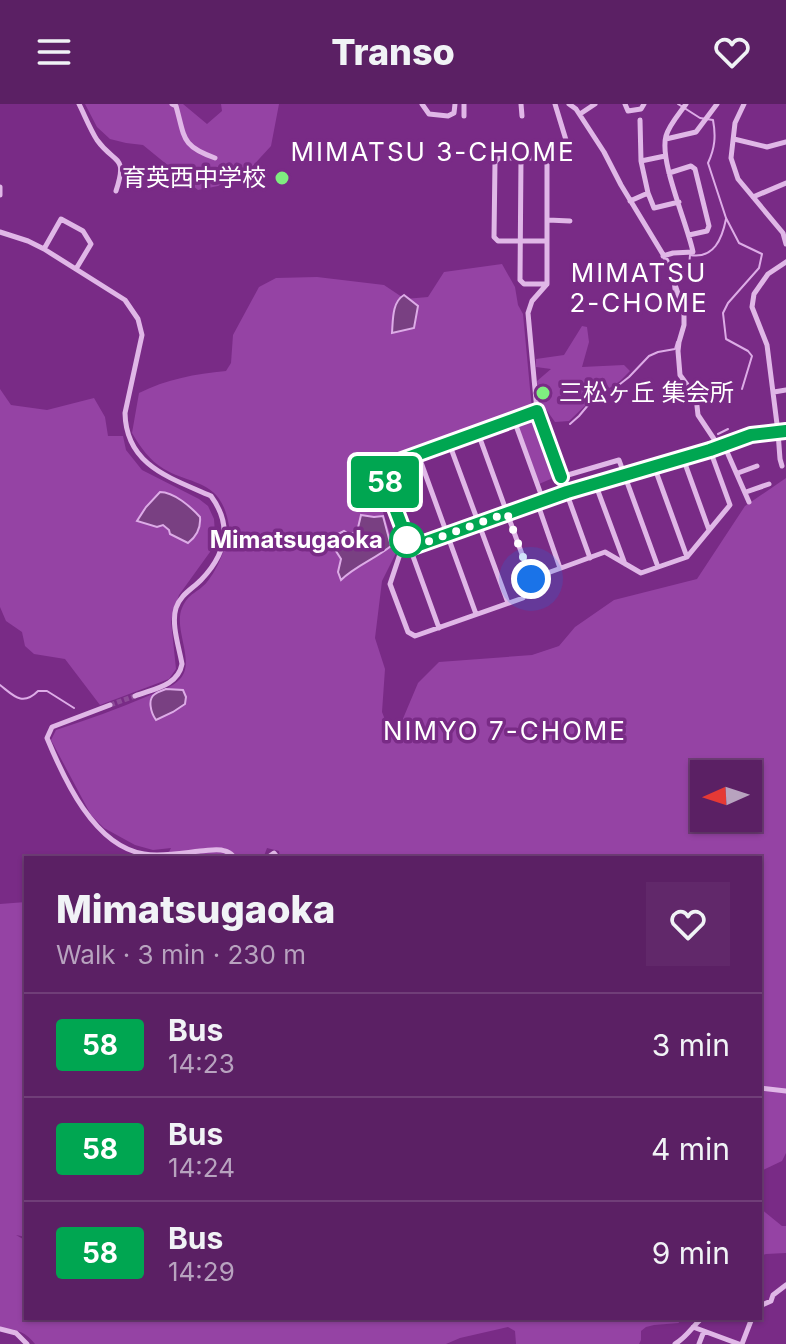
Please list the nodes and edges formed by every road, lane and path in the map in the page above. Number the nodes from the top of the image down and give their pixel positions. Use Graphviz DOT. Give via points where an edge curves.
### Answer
graph roads {
  1 [pos="79,104"];
  2 [pos="172,104"];
  3 [pos="422,104"];
  4 [pos="455,104"];
  5 [pos="464,104"];
  6 [pos="521,104"];
  7 [pos="555,104"];
  8 [pos="569,104"];
  9 [pos="595,104"];
  10 [pos="625,104"];
  11 [pos="644,104"];
  12 [pos="686,104"];
  13 [pos="717,104"];
  14 [pos="744,104"];
  15 [pos="577,109"];
  16 [pos="464,116"];
  17 [pos="522,116"];
  18 [pos="640,120"];
  19 [pos="665,139"];
  20 [pos="734,139"];
  21 [pos="786,142"];
  22 [pos="665,156"];
  23 [pos="215,158"];
  24 [pos="521,158"];
  25 [pos="547,158"];
  26 [pos="641,161"];
  27 [pos="702,164"];
  28 [pos="691,166"];
  29 [pos="669,173"];
  30 [pos="786,183"];
  31 [pos="0,187"];
  32 [pos="116,191"];
  33 [pos="648,193"];
  34 [pos="0,195"];
  35 [pos="753,197"];
  36 [pos="630,201"];
  37 [pos="679,202"];
  38 [pos="548,220"];
  39 [pos="570,221"];
  40 [pos="0,232"];
  41 [pos="689,235"];
  42 [pos="520,241"];
  43 [pos="547,241"];
  44 [pos="786,244"];
  45 [pos="44,249"];
  46 [pos="663,256"];
  47 [pos="786,262"];
  48 [pos="76,269"];
  49 [pos="547,284"];
  50 [pos="786,390"];
  51 [pos="774,392"];
  52 [pos="537,411"];
  53 [pos="514,420"];
  54 [pos="786,431"];
  55 [pos="778,432"];
  56 [pos="478,433"];
  57 [pos="449,443"];
  58 [pos="723,445"];
  59 [pos="710,450"];
  60 [pos="418,454"];
  61 [pos="683,458"];
  62 [pos="654,466"];
  63 [pos="757,466"];
  64 [pos="782,466"];
  65 [pos="738,473"];
  66 [pos="624,474"];
  67 [pos="561,477"];
  68 [pos="595,483"];
  69 [pos="769,484"];
  70 [pos="388,489"];
  71 [pos="567,492"];
  72 [pos="746,492"];
  73 [pos="364,499"];
  74 [pos="540,501"];
  75 [pos="749,502"];
  76 [pos="507,513"];
  77 [pos="478,523"];
  78 [pos="709,530"];
  79 [pos="447,535"];
  80 [pos="409,545"];
  81 [pos="687,557"];
  82 [pos="590,558"];
  83 [pos="625,564"];
  84 [pos="658,567"];
  85 [pos="560,568"];
  86 [pos="531,579"];
  87 [pos="508,603"];
  88 [pos="476,614"];
  89 [pos="439,628"];
  90 [pos="135,696"];
  91 [pos="110,705"];
  92 [pos="233,856"];
  93 [pos="762,1088"];
  94 [pos="786,1091"];
  95 [pos="786,1285"];
  96 [pos="762,1305"];
  97 [pos="700,1320"];
  98 [pos="751,1320"];
  99 [pos="693,1327"];
  100 [pos="0,1329"];
  101 [pos="704,1331"];
  102 [pos="27,1344"];
  103 [pos="675,1344"];
  104 [pos="699,1344"];
  105 [pos="741,1344"];
  1 -- 32 [label="street" via="98,142 119,161 122,173"];
  2 -- 23 [label="street" via="188,144"];
  3 -- 4 [label="street" via="429,114 448,116 456,111"];
  5 -- 16 [label="street"];
  6 -- 17 [label="street"];
  7 -- 25 [label="street" via="566,140"];
  8 -- 15 [label="street"];
  9 -- 15 [label="street"];
  10 -- 11 [label="street" via="628,111"];
  12 -- 19 [label="street"];
  13 -- 19 [label="street" via="696,132"];
  14 -- 20 [label="street"];
  15 -- 36 [label="street"];
  18 -- 26 [label="street"];
  19 -- 22 [label="street"];
  20 -- 21 [label="street" via="767,147"];
  20 -- 35 [label="street" via="731,158 738,179"];
  22 -- 26 [label="street"];
  22 -- 29 [label="street"];
  24 -- 25 [label="street"];
  24 -- 42 [label="street"];
  24 -- 42 [label="street" via="495,162 494,207 494,237"];
  25 -- 38 [label="street"];
  26 -- 33 [label="street"];
  27 -- 28 [label="street"];
  28 -- 29 [label="street"];
  28 -- 41 [label="street" via="709,226"];
  29 -- 37 [label="street"];
  30 -- 35 [label="street"];
  31 -- 34 [label="street"];
  33 -- 36 [label="street"];
  33 -- 37 [label="street" via="654,208"];
  35 -- 44 [label="street"];
  36 -- 46 [label="street"];
  37 -- 41 [label="street"];
  38 -- 39 [label="street"];
  38 -- 43 [label="street"];
  40 -- 45 [label="street"];
  41 -- 46 [label="street" via="693,252"];
  42 -- 43 [label="street"];
  42 -- 49 [label="street" via="520,280"];
  43 -- 49 [label="street"];
  45 -- 48 [label="street"];
  45 -- 48 [label="street" via="61,219 83,231 91,244"];
  46 -- 58 [label="street" via="684,311 680,375 696,397 698,415"];
  47 -- 51 [label="street" via="768,274 752,307 767,345"];
  48 -- 90 [label="street" via="125,300 142,329 125,413 136,451 151,467 211,496 225,524 214,563 175,612 180,672 171,682"];
  49 -- 52 [label="street" via="528,313"];
  50 -- 51 [label="street"];
  51 -- 55 [label="street"];
  52 -- 53 [label="street"];
  52 -- 67 [label="street"];
  53 -- 56 [label="street"];
  53 -- 74 [label="street"];
  54 -- 55 [label="street"];
  55 -- 58 [label="street"];
  55 -- 64 [label="street"];
  56 -- 57 [label="street"];
  56 -- 76 [label="street"];
  57 -- 60 [label="street"];
  57 -- 77 [label="street"];
  58 -- 59 [label="street"];
  58 -- 65 [label="street"];
  59 -- 61 [label="street"];
  59 -- 78 [label="street" via="730,505"];
  60 -- 70 [label="street" via="380,468"];
  60 -- 79 [label="street"];
  61 -- 62 [label="street"];
  61 -- 78 [label="street"];
  62 -- 66 [label="street"];
  62 -- 81 [label="street"];
  63 -- 65 [label="street"];
  65 -- 72 [label="street"];
  66 -- 67 [label="street" via="619,460"];
  66 -- 68 [label="street"];
  66 -- 84 [label="street"];
  67 -- 71 [label="street"];
  68 -- 71 [label="street"];
  68 -- 83 [label="street"];
  69 -- 72 [label="street"];
  70 -- 73 [label="street"];
  70 -- 80 [label="street"];
  71 -- 74 [label="street"];
  71 -- 82 [label="street"];
  72 -- 75 [label="street"];
  74 -- 76 [label="street"];
  74 -- 85 [label="street"];
  76 -- 77 [label="street"];
  76 -- 86 [label="street"];
  77 -- 79 [label="street"];
  77 -- 87 [label="street"];
  78 -- 81 [label="street"];
  79 -- 80 [label="street"];
  79 -- 88 [label="street"];
  80 -- 89 [label="street"];
  80 -- 89 [label="street" via="401,551 390,584 408,632 415,636"];
  81 -- 84 [label="street"];
  82 -- 83 [label="street" via="605,552"];
  82 -- 85 [label="street"];
  83 -- 84 [label="street" via="641,573"];
  85 -- 86 [label="street"];
  86 -- 87 [label="street" via="523,598"];
  87 -- 88 [label="street"];
  88 -- 89 [label="street"];
  91 -- 92 [label="street" via="52,727 47,738 93,823 143,854 217,850"];
  93 -- 94 [label="street"];
  95 -- 96 [label="street"];
  97 -- 99 [label="street"];
  98 -- 105 [label="street"];
  99 -- 101 [label="street"];
  99 -- 103 [label="street"];
  100 -- 102 [label="street" via="16,1333"];
  101 -- 104 [label="street"];
  101 -- 105 [label="street"];
}
